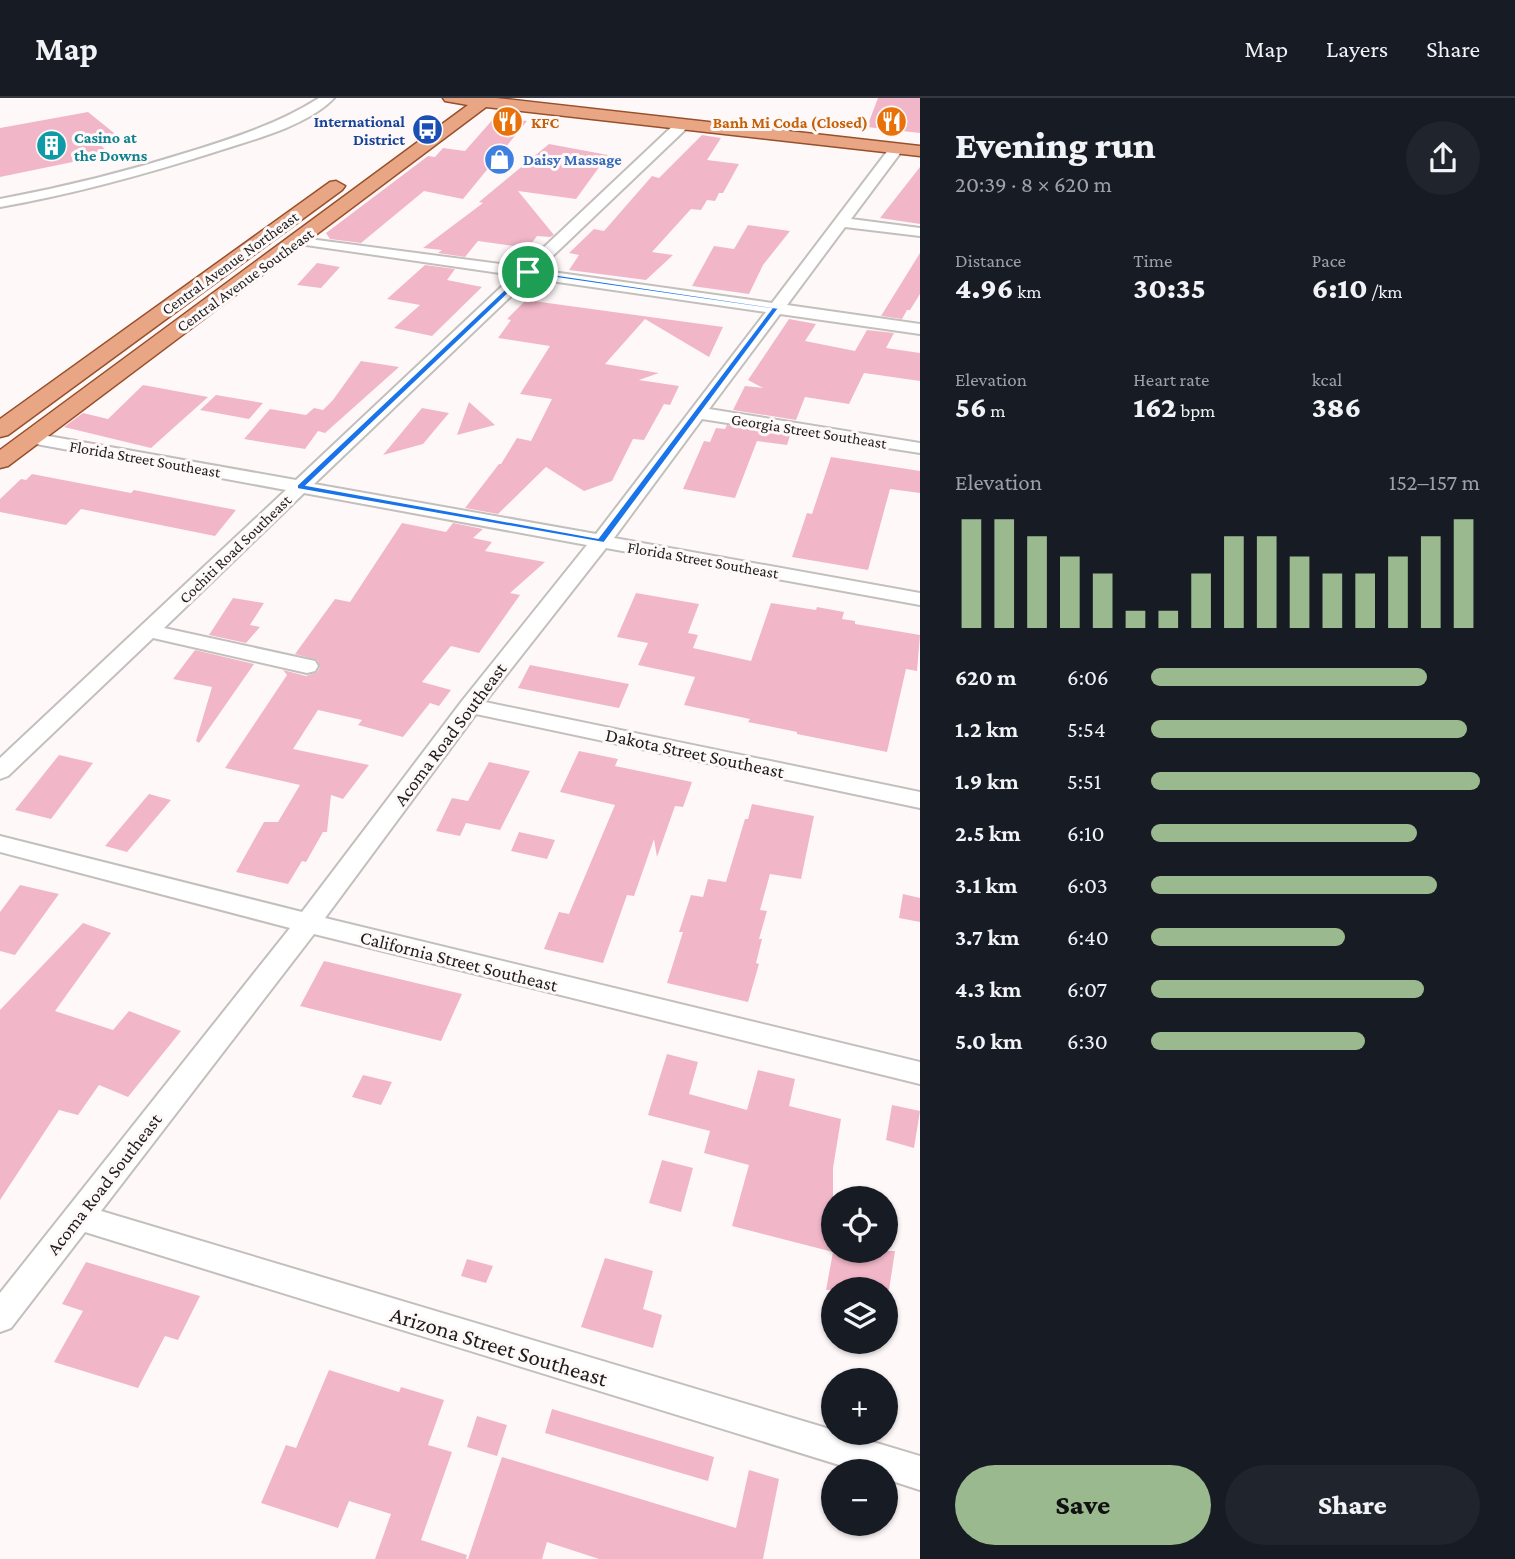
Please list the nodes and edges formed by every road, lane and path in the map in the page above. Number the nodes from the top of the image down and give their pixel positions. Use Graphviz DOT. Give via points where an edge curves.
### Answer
graph roads {
  1 [pos="328,98"];
  2 [pos="451,98"];
  3 [pos="460,98"];
  4 [pos="486,100"];
  5 [pos="683,124"];
  6 [pos="908,149"];
  7 [pos="0,203"];
  8 [pos="842,222"];
  9 [pos="920,232"];
  10 [pos="299,240"];
  11 [pos="528,272"];
  12 [pos="776,308"];
  13 [pos="920,328"];
  14 [pos="698,413"];
  15 [pos="0,429"];
  16 [pos="31,438"];
  17 [pos="920,448"];
  18 [pos="0,461"];
  19 [pos="300,487"];
  20 [pos="600,541"];
  21 [pos="920,599"];
  22 [pos="149,631"];
  23 [pos="307,666"];
  24 [pos="470,706"];
  25 [pos="0,771"];
  26 [pos="920,800"];
  27 [pos="0,844"];
  28 [pos="308,923"];
  29 [pos="920,1073"];
  30 [pos="78,1217"];
  31 [pos="0,1318"];
  32 [pos="920,1473"];
  1 -- 7 [label="street" via="280,127 168,163 90,186"];
  2 -- 3 [label="main road"];
  3 -- 4 [label="main road"];
  3 -- 15 [label="main road, Central Avenue Northeast"];
  4 -- 5 [label="main road"];
  4 -- 10 [label="main road, Central Avenue Southeast"];
  5 -- 6 [label="main road"];
  5 -- 11 [label="street, Cochiti Road Southeast"];
  6 -- 8 [label="street, Acoma Road Southeast"];
  8 -- 9 [label="street"];
  8 -- 12 [label="street, Acoma Road Southeast"];
  10 -- 11 [label="street"];
  10 -- 16 [label="main road, Central Avenue Southeast"];
  11 -- 12 [label="street"];
  11 -- 19 [label="street, Cochiti Road Southeast"];
  12 -- 13 [label="street"];
  12 -- 14 [label="street, Acoma Road Southeast"];
  14 -- 17 [label="street, Georgia Street Southeast"];
  14 -- 20 [label="street, Acoma Road Southeast"];
  16 -- 18 [label="main road, Central Avenue Southeast"];
  16 -- 19 [label="street, Florida Street Southeast"];
  19 -- 20 [label="street, Florida Street Southeast"];
  19 -- 22 [label="street, Cochiti Road Southeast"];
  20 -- 21 [label="street, Florida Street Southeast"];
  20 -- 24 [label="street, Acoma Road Southeast"];
  22 -- 23 [label="street"];
  22 -- 25 [label="street, Cochiti Road Southeast"];
  24 -- 26 [label="street, Dakota Street Southeast"];
  24 -- 28 [label="street, Acoma Road Southeast"];
  27 -- 28 [label="street, California Street Southeast"];
  28 -- 29 [label="street, California Street Southeast"];
  28 -- 30 [label="street, Acoma Road Southeast"];
  30 -- 31 [label="street, Acoma Road Southeast"];
  30 -- 32 [label="street, Arizona Street Southeast"];
}
